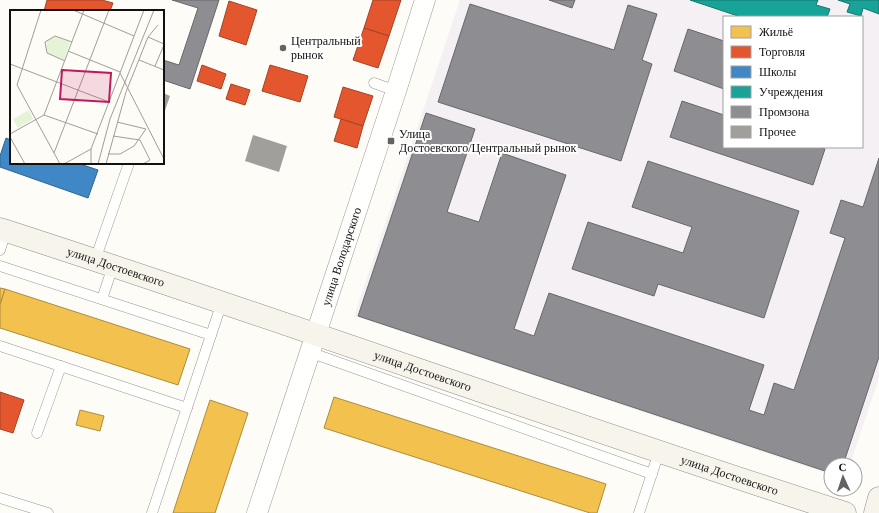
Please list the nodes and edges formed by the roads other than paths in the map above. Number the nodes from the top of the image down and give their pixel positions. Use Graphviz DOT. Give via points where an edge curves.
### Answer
graph roads {
  1 [pos="425,0"];
  2 [pos="374,83"];
  3 [pos="396,91"];
  4 [pos="129,164"];
  5 [pos="2,236"];
  6 [pos="104,263"];
  7 [pos="0,266"];
  8 [pos="102,299"];
  9 [pos="222,302"];
  10 [pos="211,335"];
  11 [pos="312,343"];
  12 [pos="0,346"];
  13 [pos="61,366"];
  14 [pos="187,408"];
  15 [pos="37,433"];
  16 [pos="659,452"];
  17 [pos="652,474"];
  18 [pos="0,498"];
  19 [pos="879,498"];
  20 [pos="48,513"];
  21 [pos="152,513"];
  22 [pos="257,513"];
  23 [pos="639,513"];
  24 [pos="845,513"];
  25 [pos="875,513"];
  1 -- 3 [label="street, улица Володарского"];
  2 -- 3 [label="lane"];
  3 -- 11 [label="street, улица Володарского"];
  4 -- 6 [label="lane"];
  5 -- 6 [label="street, улица Достоевского"];
  6 -- 8 [label="lane"];
  6 -- 9 [label="street, улица Достоевского"];
  7 -- 8 [label="lane"];
  8 -- 10 [label="lane"];
  9 -- 10 [label="lane"];
  9 -- 11 [label="street, улица Достоевского"];
  10 -- 14 [label="lane"];
  11 -- 16 [label="street, улица Достоевского"];
  11 -- 17 [label="lane"];
  11 -- 22 [label="street, улица Володарского"];
  12 -- 13 [label="lane"];
  13 -- 14 [label="lane"];
  13 -- 15 [label="lane"];
  14 -- 21 [label="lane"];
  16 -- 17 [label="lane"];
  16 -- 24 [label="street, улица Достоевского"];
  17 -- 23 [label="lane"];
  18 -- 20 [label="lane"];
  19 -- 25 [label="street"];
}
